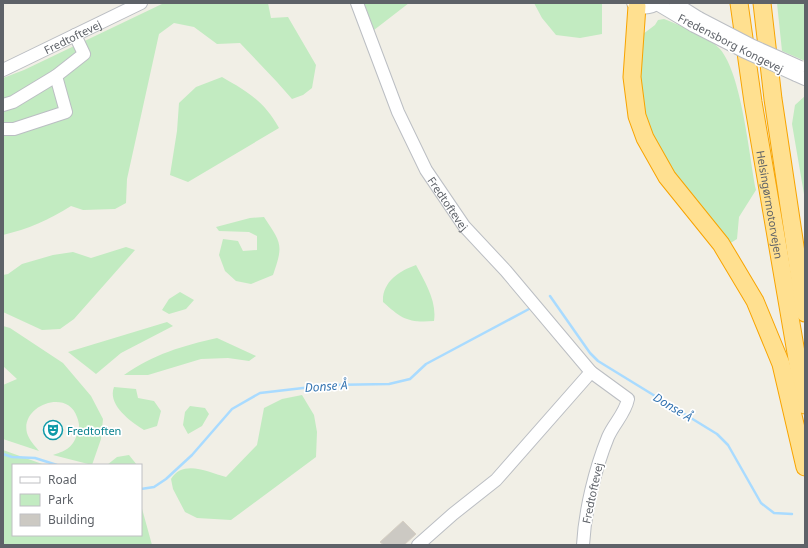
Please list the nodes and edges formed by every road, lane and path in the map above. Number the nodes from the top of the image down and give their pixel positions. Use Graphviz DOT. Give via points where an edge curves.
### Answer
graph roads {
  1 [pos="141,3"];
  2 [pos="357,3"];
  3 [pos="675,3"];
  4 [pos="739,3"];
  5 [pos="762,3"];
  6 [pos="635,4"];
  7 [pos="658,4"];
  8 [pos="697,22"];
  9 [pos="75,35"];
  10 [pos="3,70"];
  11 [pos="801,73"];
  12 [pos="56,76"];
  13 [pos="3,105"];
  14 [pos="3,129"];
  15 [pos="805,313"];
  16 [pos="591,372"];
  17 [pos="805,405"];
  18 [pos="805,467"];
  19 [pos="418,545"];
  20 [pos="583,545"];
  1 -- 9 [label="street, Fredtoftevej"];
  2 -- 16 [label="street, Fredtoftevej" via="398,112 426,170 464,226 506,271"];
  3 -- 8 [label="street, Fredensborg Kongevej"];
  4 -- 17 [label="highway, Helsingørmotorvejen"];
  5 -- 15 [label="highway, Helsingørmotorvejen" via="773,99"];
  6 -- 7 [label="street" via="647,8"];
  6 -- 18 [label="highway" via="632,77 636,110 645,138 667,177 721,244 756,301 782,364"];
  7 -- 8 [label="street, Fredensborg Kongevej"];
  8 -- 11 [label="street, Fredensborg Kongevej, bridge" via="753,46"];
  9 -- 10 [label="street, Fredtoftevej"];
  9 -- 12 [label="street" via="84,54"];
  12 -- 13 [label="street" via="13,102"];
  12 -- 14 [label="street" via="66,112 14,129"];
  16 -- 19 [label="street" via="496,480"];
  16 -- 20 [label="street, Fredtoftevej" via="628,399 626,410 610,432 598,462"];
}
